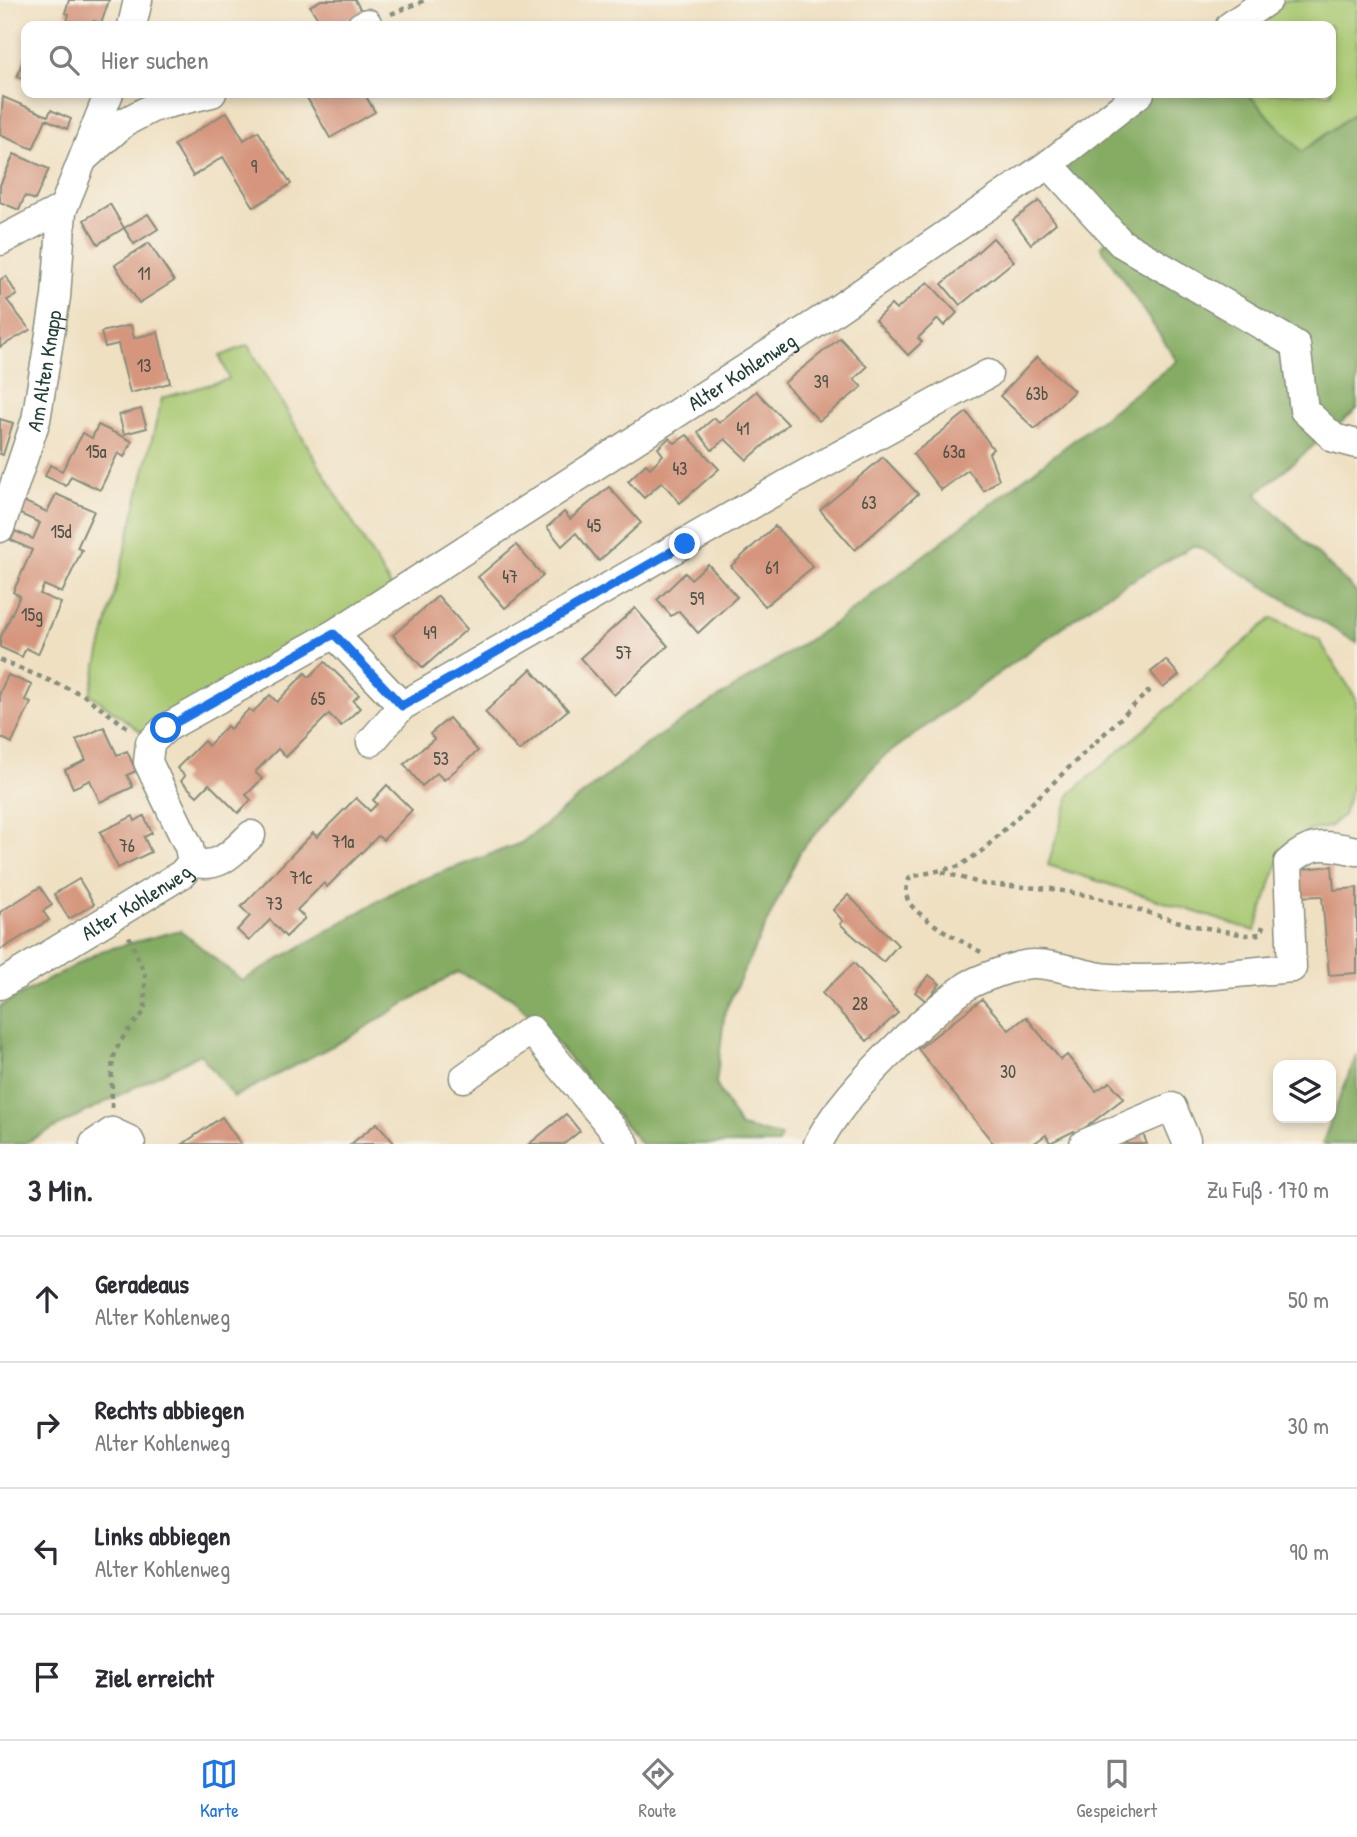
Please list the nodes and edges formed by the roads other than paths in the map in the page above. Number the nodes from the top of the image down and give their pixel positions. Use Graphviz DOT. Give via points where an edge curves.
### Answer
graph roads {
  1 [pos="138,0"];
  2 [pos="1268,0"];
  3 [pos="133,21"];
  4 [pos="1237,21"];
  5 [pos="107,98"];
  6 [pos="191,98"];
  7 [pos="1134,98"];
  8 [pos="80,162"];
  9 [pos="1049,164"];
  10 [pos="63,208"];
  11 [pos="0,241"];
  12 [pos="988,374"];
  13 [pos="1357,444"];
  14 [pos="0,528"];
  15 [pos="334,634"];
  16 [pos="402,706"];
  17 [pos="371,742"];
  18 [pos="251,835"];
  19 [pos="1357,850"];
  20 [pos="192,862"];
  21 [pos="0,985"];
  22 [pos="464,1078"];
  23 [pos="1186,1140"];
  24 [pos="625,1144"];
  25 [pos="818,1144"];
  26 [pos="1084,1144"];
  1 -- 3 [label="street"];
  2 -- 4 [label="street"];
  5 -- 8 [label="street, Am Alten Knapp"];
  6 -- 8 [label="street" via="154,107 125,122"];
  7 -- 9 [label="street, Alter Kohlenweg"];
  8 -- 10 [label="street, Am Alten Knapp"];
  9 -- 13 [label="street" via="1121,243 1296,345 1304,410 1335,438"];
  9 -- 15 [label="street, Alter Kohlenweg" via="829,315"];
  10 -- 11 [label="street"];
  10 -- 14 [label="street, Am Alten Knapp" via="36,420"];
  12 -- 16 [label="street"];
  15 -- 16 [label="street"];
  15 -- 20 [label="street, Alter Kohlenweg" via="166,728 150,743 148,762"];
  16 -- 17 [label="street"];
  18 -- 20 [label="street" via="213,866"];
  19 -- 25 [label="street" via="1321,844 1287,863 1292,968 1109,978 1031,964 1004,972 969,985 916,1032 842,1103"];
  20 -- 21 [label="street, Alter Kohlenweg" via="182,874"];
  22 -- 24 [label="street" via="531,1030"];
  23 -- 26 [label="street" via="1172,1107"];
}
